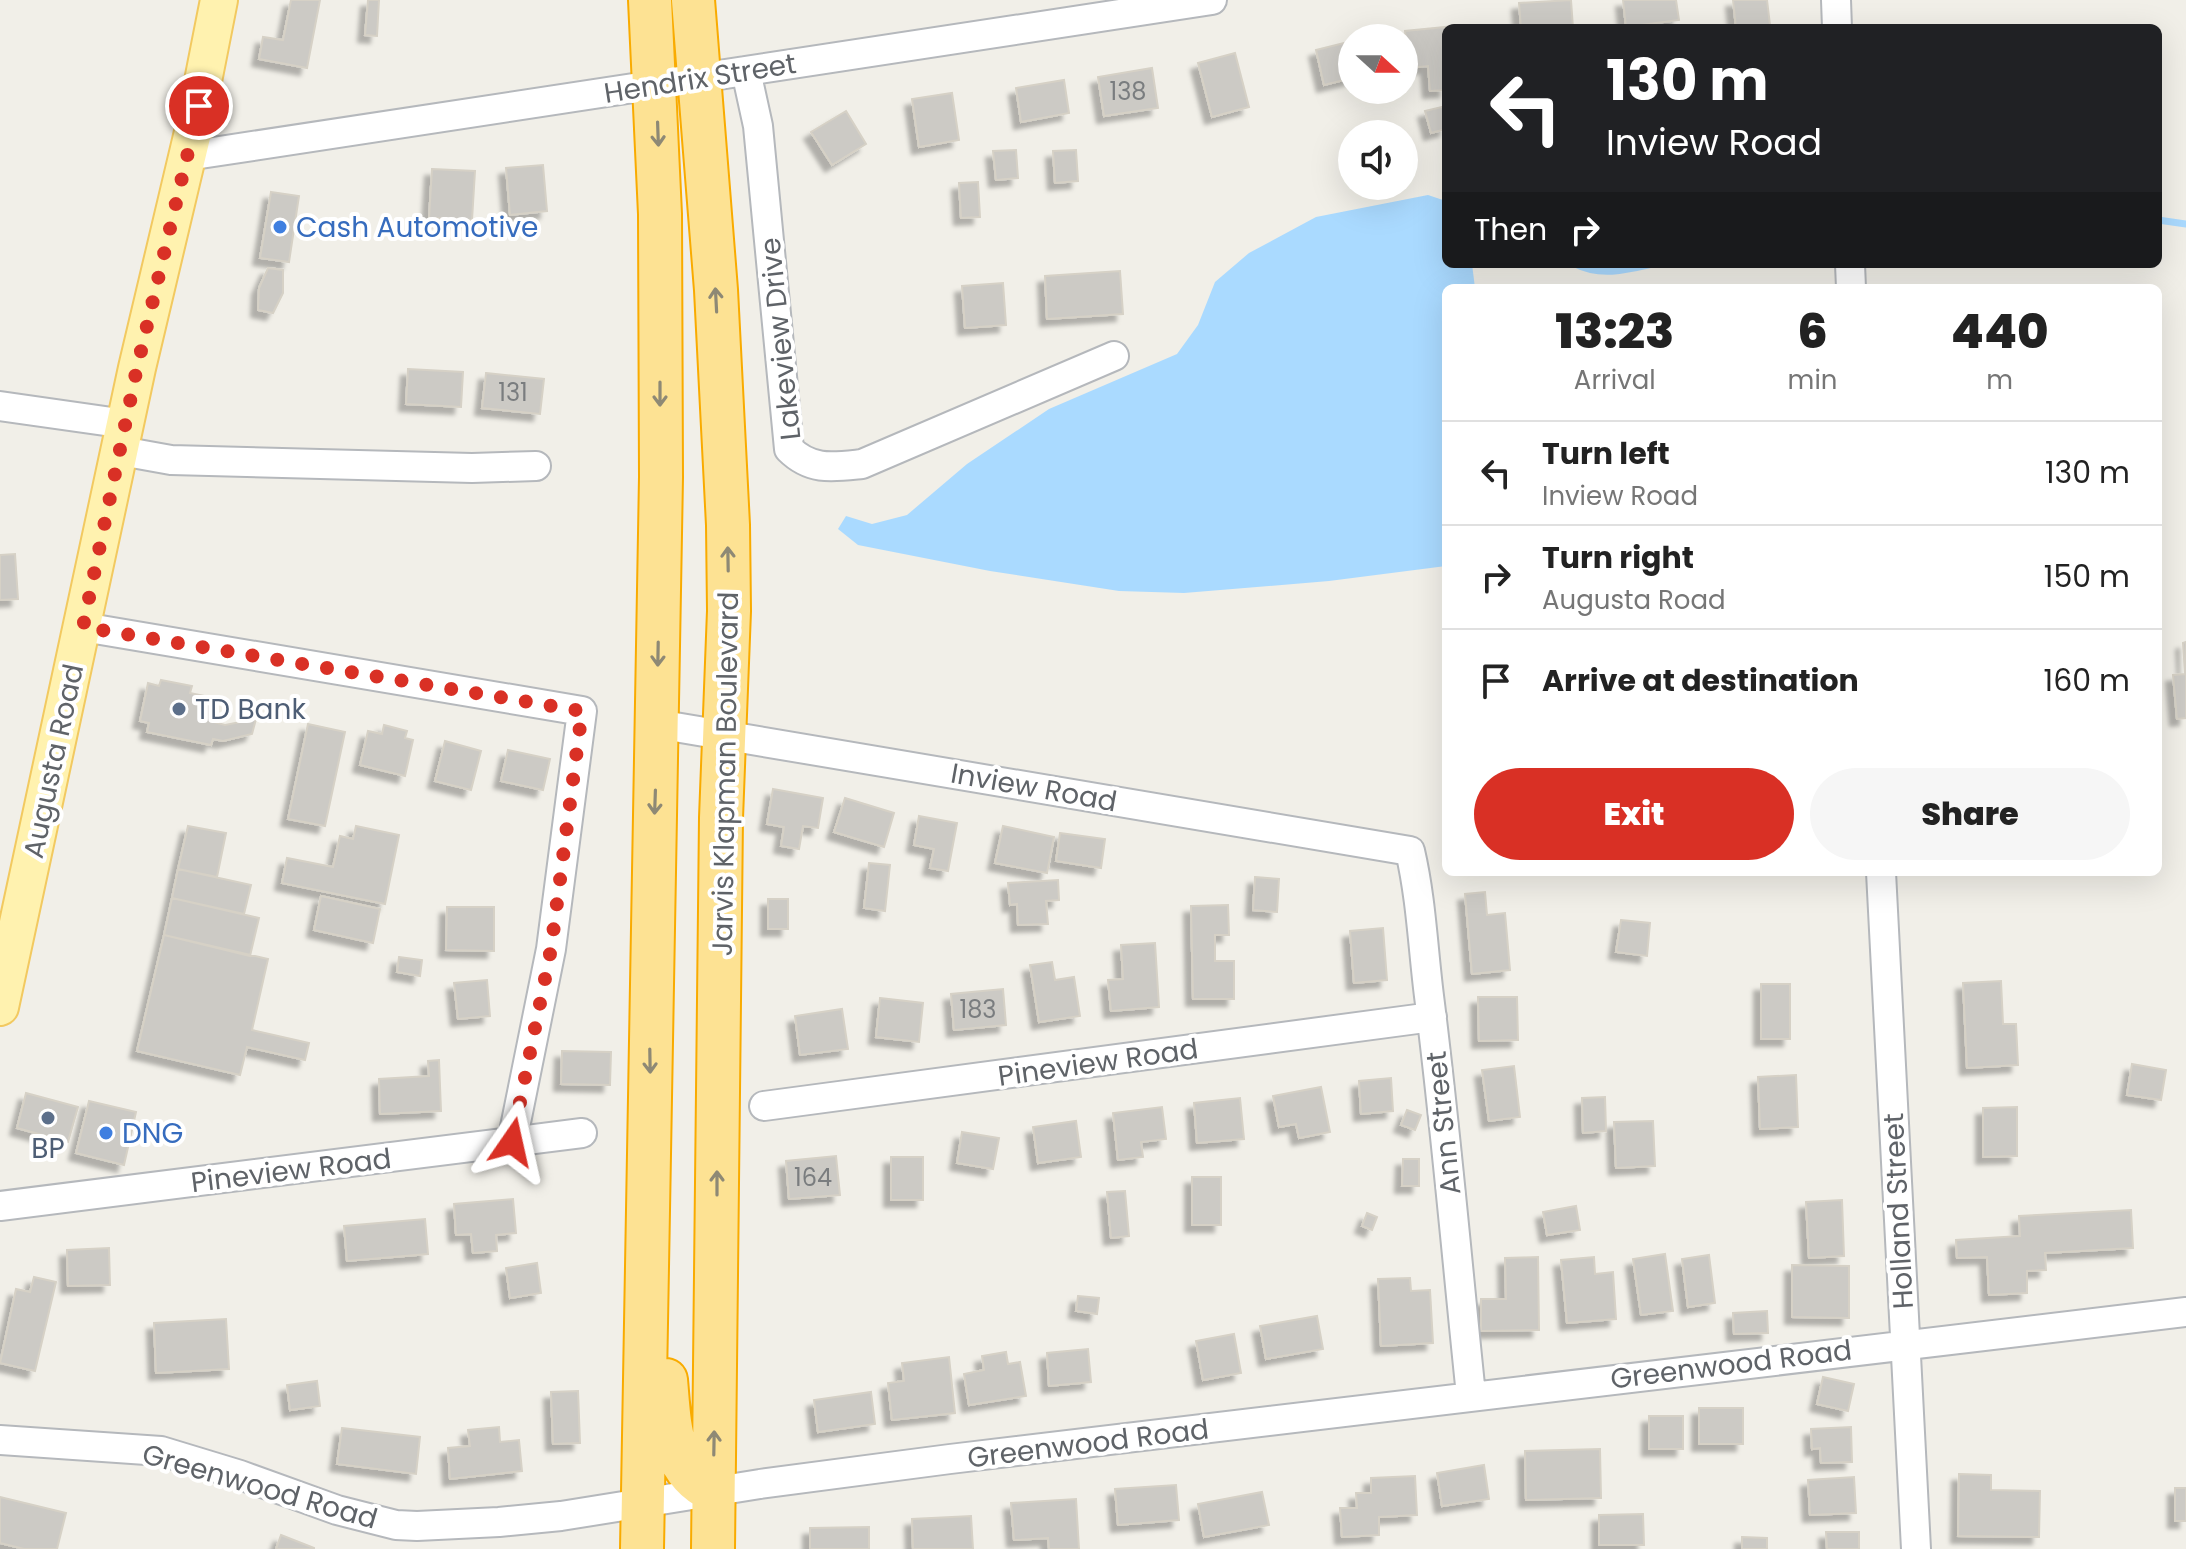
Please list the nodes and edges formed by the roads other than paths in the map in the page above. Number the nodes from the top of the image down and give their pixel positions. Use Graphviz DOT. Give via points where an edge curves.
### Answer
graph roads {
  1 [pos="219,0"];
  2 [pos="650,0"];
  3 [pos="693,0"];
  4 [pos="1836,0"];
  5 [pos="1201,1"];
  6 [pos="1837,24"];
  7 [pos="746,71"];
  8 [pos="700,78"];
  9 [pos="655,85"];
  10 [pos="187,156"];
  11 [pos="1114,356"];
  12 [pos="0,406"];
  13 [pos="123,438"];
  14 [pos="536,466"];
  15 [pos="83,627"];
  16 [pos="657,724"];
  17 [pos="723,734"];
  18 [pos="1410,851"];
  19 [pos="1881,876"];
  20 [pos="0,1007"];
  21 [pos="1432,1017"];
  22 [pos="764,1106"];
  23 [pos="582,1133"];
  24 [pos="512,1142"];
  25 [pos="0,1206"];
  26 [pos="648,1216"];
  27 [pos="2186,1312"];
  28 [pos="1905,1344"];
  29 [pos="1471,1395"];
  30 [pos="0,1440"];
  31 [pos="713,1491"];
  32 [pos="643,1502"];
  33 [pos="642,1549"];
  34 [pos="672,1549"];
  35 [pos="713,1549"];
  36 [pos="1916,1549"];
  1 -- 10 [label="main road, Augusta Road"];
  2 -- 9 [label="highway"];
  3 -- 8 [label="highway, Jarvis Klapman Boulevard"];
  4 -- 6 [label="street"];
  5 -- 7 [label="street, Hendrix Street"];
  7 -- 8 [label="street, Hendrix Street"];
  7 -- 11 [label="street, Lakeview Drive" via="758,126 789,449 802,462 830,467 862,464"];
  8 -- 9 [label="street, Hendrix Street"];
  17 -- 8 [label="highway, Jarvis Klapman Boulevard, one-way" via="728,525"];
  9 -- 10 [label="street, Hendrix Street"];
  9 -- 16 [label="highway, one-way" via="660,214"];
  10 -- 13 [label="main road, Augusta Road"];
  12 -- 13 [label="street"];
  13 -- 14 [label="street" via="171,460"];
  13 -- 15 [label="main road, Augusta Road"];
  15 -- 20 [label="main road, Augusta Road"];
  15 -- 24 [label="street" via="582,711 551,949"];
  16 -- 17 [label="street, Inview Road"];
  16 -- 26 [label="highway, one-way"];
  17 -- 18 [label="street, Inview Road"];
  31 -- 17 [label="highway, Jarvis Klapman Boulevard, one-way"];
  18 -- 21 [label="street, Ann Street"];
  19 -- 28 [label="street, Holland Street"];
  21 -- 22 [label="street, Pineview Road"];
  21 -- 29 [label="street, Ann Street"];
  23 -- 24 [label="street, Pineview Road"];
  24 -- 25 [label="street, Pineview Road"];
  26 -- 31 [label="highway" via="678,1457 691,1477"];
  26 -- 32 [label="highway"];
  27 -- 28 [label="street, Greenwood Road"];
  28 -- 29 [label="street, Greenwood Road"];
  28 -- 36 [label="street, Holland Street"];
  29 -- 31 [label="street, Greenwood Road"];
  30 -- 32 [label="street, Greenwood Road" via="161,1451 396,1525 499,1522"];
  31 -- 32 [label="street, Greenwood Road"];
  31 -- 35 [label="highway, Jarvis Klapman Boulevard"];
  32 -- 33 [label="highway"];
  32 -- 34 [label="highway"];
}
